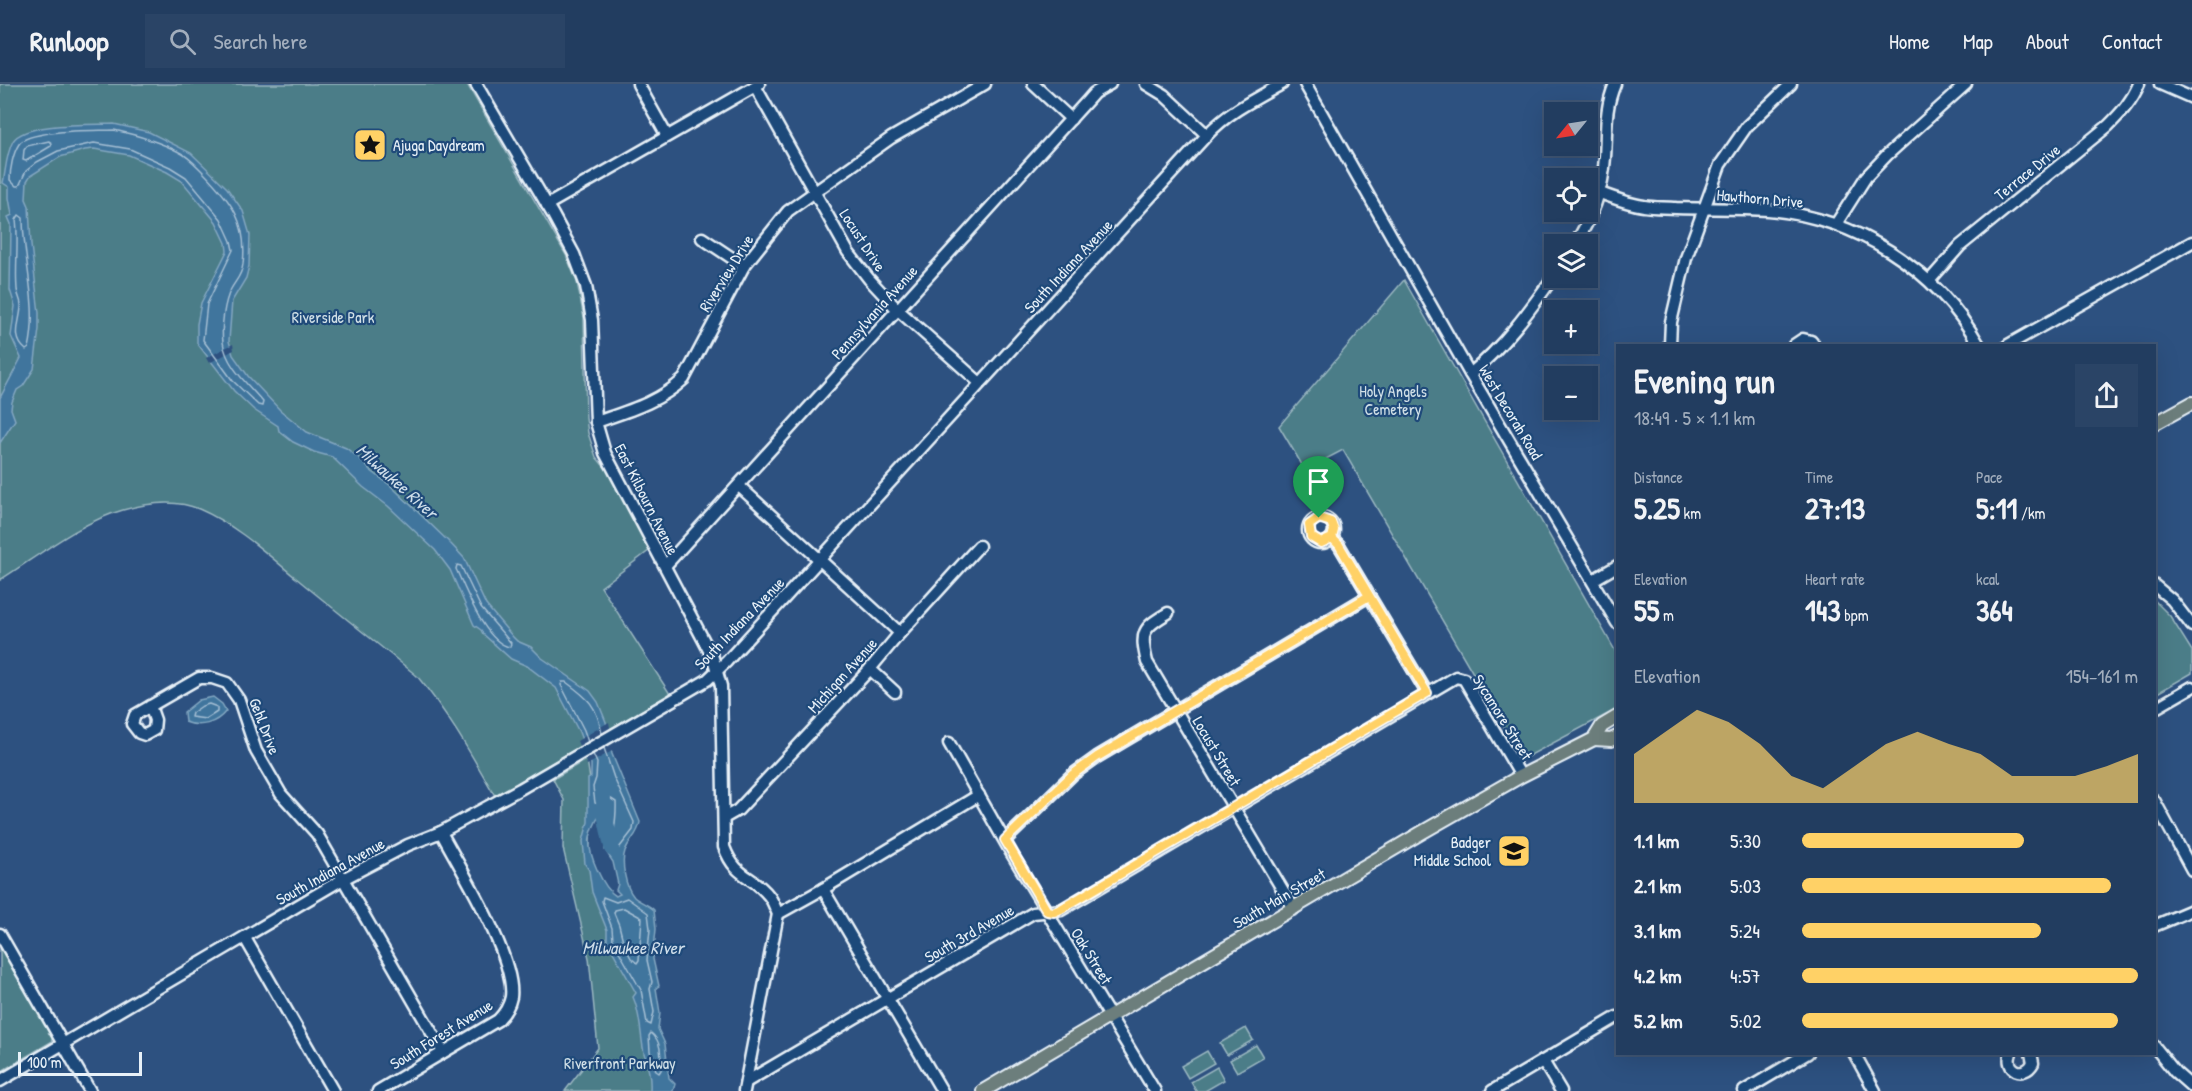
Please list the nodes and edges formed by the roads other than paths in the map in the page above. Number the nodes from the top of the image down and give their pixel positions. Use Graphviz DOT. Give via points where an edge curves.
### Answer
graph roads {
  1 [pos="476,84"];
  2 [pos="638,84"];
  3 [pos="985,84"];
  4 [pos="1033,84"];
  5 [pos="1110,84"];
  6 [pos="1146,84"];
  7 [pos="1282,84"];
  8 [pos="1305,84"];
  9 [pos="1615,84"];
  10 [pos="1791,84"];
  11 [pos="1966,84"];
  12 [pos="2139,84"];
  13 [pos="2160,84"];
  14 [pos="757,85"];
  15 [pos="2192,98"];
  16 [pos="1071,119"];
  17 [pos="1207,135"];
  18 [pos="667,136"];
  19 [pos="816,193"];
  20 [pos="1600,193"];
  21 [pos="547,205"];
  22 [pos="1705,208"];
  23 [pos="1836,224"];
  24 [pos="1581,234"];
  25 [pos="702,238"];
  26 [pos="2192,242"];
  27 [pos="744,266"];
  28 [pos="1930,280"];
  29 [pos="1546,288"];
  30 [pos="897,309"];
  31 [pos="1670,344"];
  32 [pos="1796,344"];
  33 [pos="1813,344"];
  34 [pos="1978,344"];
  35 [pos="2009,344"];
  36 [pos="1470,374"];
  37 [pos="980,384"];
  38 [pos="2192,403"];
  39 [pos="596,422"];
  40 [pos="2156,423"];
  41 [pos="739,486"];
  42 [pos="1332,538"];
  43 [pos="979,546"];
  44 [pos="819,561"];
  45 [pos="665,566"];
  46 [pos="1616,567"];
  47 [pos="1593,580"];
  48 [pos="2156,587"];
  49 [pos="1369,596"];
  50 [pos="1168,613"];
  51 [pos="1616,621"];
  52 [pos="2192,626"];
  53 [pos="900,633"];
  54 [pos="870,669"];
  55 [pos="717,671"];
  56 [pos="2192,687"];
  57 [pos="895,692"];
  58 [pos="1427,693"];
  59 [pos="150,706"];
  60 [pos="2156,708"];
  61 [pos="1176,711"];
  62 [pos="1616,718"];
  63 [pos="1616,738"];
  64 [pos="1594,739"];
  65 [pos="949,743"];
  66 [pos="1521,776"];
  67 [pos="979,795"];
  68 [pos="2156,805"];
  69 [pos="1234,808"];
  70 [pos="724,819"];
  71 [pos="441,832"];
  72 [pos="1005,840"];
  73 [pos="2192,870"];
  74 [pos="343,879"];
  75 [pos="823,889"];
  76 [pos="1294,909"];
  77 [pos="2192,910"];
  78 [pos="1047,911"];
  79 [pos="778,914"];
  80 [pos="2156,925"];
  81 [pos="0,934"];
  82 [pos="244,938"];
  83 [pos="886,999"];
  84 [pos="1110,1015"];
  85 [pos="1616,1018"];
  86 [pos="63,1045"];
  87 [pos="2156,1048"];
  88 [pos="443,1052"];
  89 [pos="1805,1055"];
  90 [pos="1855,1055"];
  91 [pos="2010,1055"];
  92 [pos="2031,1055"];
  93 [pos="1543,1061"];
  94 [pos="0,1081"];
  95 [pos="745,1086"];
  96 [pos="2192,1087"];
  97 [pos="90,1091"];
  98 [pos="333,1091"];
  99 [pos="378,1091"];
  100 [pos="942,1091"];
  101 [pos="983,1091"];
  102 [pos="1155,1091"];
  103 [pos="1492,1091"];
  104 [pos="1561,1091"];
  105 [pos="1744,1091"];
  106 [pos="1875,1091"];
  1 -- 21 [label="street, East Kilbourn Avenue"];
  2 -- 18 [label="street"];
  3 -- 19 [label="street, Riverview Drive" via="891,138"];
  4 -- 16 [label="street"];
  5 -- 16 [label="street, Pennsylvania Avenue" via="1094,93"];
  6 -- 17 [label="street" via="1164,95"];
  7 -- 17 [label="street, South Indiana Avenue" via="1221,120"];
  8 -- 36 [label="street, West Decorah Road"];
  9 -- 20 [label="street" via="1606,112"];
  10 -- 22 [label="street" via="1747,126 1720,165"];
  11 -- 23 [label="street" via="1866,177"];
  12 -- 28 [label="street, Terrace Drive" via="2135,95 2108,126 1960,246"];
  13 -- 15 [label="street"];
  14 -- 18 [label="street"];
  14 -- 19 [label="street, Locust Drive"];
  16 -- 30 [label="street, Pennsylvania Avenue"];
  17 -- 37 [label="street, South Indiana Avenue"];
  18 -- 21 [label="street"];
  19 -- 27 [label="street, Riverview Drive" via="788,211"];
  19 -- 30 [label="street, Locust Drive" via="848,252"];
  20 -- 22 [label="street, Hawthorn Drive" via="1645,207"];
  20 -- 24 [label="street"];
  21 -- 39 [label="street, East Kilbourn Avenue" via="574,254 586,286 592,321"];
  22 -- 23 [label="street, Hawthorn Drive" via="1778,212"];
  22 -- 31 [label="street" via="1686,258 1671,322"];
  23 -- 28 [label="street, Hawthorn Drive" via="1886,248"];
  25 -- 27 [label="street"];
  26 -- 35 [label="street"];
  27 -- 39 [label="street, Riverview Drive" via="684,379 654,402"];
  28 -- 34 [label="street, Hawthorn Drive"];
  29 -- 36 [label="street"];
  30 -- 37 [label="street, Locust Drive"];
  30 -- 41 [label="street, Pennsylvania Avenue"];
  32 -- 33 [label="street" via="1803,339"];
  36 -- 47 [label="street, West Decorah Road"];
  37 -- 44 [label="street, South Indiana Avenue"];
  38 -- 40 [label="main road"];
  39 -- 45 [label="street, East Kilbourn Avenue" via="605,453"];
  41 -- 44 [label="street"];
  41 -- 45 [label="street, Pennsylvania Avenue"];
  42 -- 49 [label="street"];
  43 -- 53 [label="street, Michigan Avenue"];
  44 -- 53 [label="street"];
  44 -- 55 [label="street, South Indiana Avenue"];
  45 -- 55 [label="street, East Kilbourn Avenue"];
  46 -- 47 [label="street"];
  47 -- 51 [label="street, West Decorah Road"];
  48 -- 52 [label="street"];
  49 -- 58 [label="street"];
  49 -- 61 [label="street"];
  50 -- 61 [label="street, Locust Street" via="1150,624 1142,641 1147,662"];
  53 -- 54 [label="street, Michigan Avenue"];
  54 -- 57 [label="street"];
  54 -- 70 [label="street, Michigan Avenue" via="738,810"];
  55 -- 70 [label="street, East Kilbourn Avenue" via="721,686"];
  55 -- 71 [label="street, South Indiana Avenue" via="577,757"];
  56 -- 60 [label="street"];
  58 -- 66 [label="street, Sycamore Street" via="1456,677 1464,679"];
  58 -- 69 [label="street, South 3rd Avenue"];
  59 -- 74 [label="street, Gehl Drive" via="199,678 227,683 239,700 255,751 281,794 317,834"];
  61 -- 69 [label="street, Locust Street"];
  61 -- 72 [label="street" via="1072,775"];
  62 -- 64 [label="main road, South Main Street" via="1602,726"];
  63 -- 64 [label="main road, South Main Street"];
  64 -- 66 [label="main road, South Main Street"];
  65 -- 67 [label="street, Oak Street"];
  66 -- 76 [label="main road, South Main Street"];
  67 -- 72 [label="street, Oak Street"];
  67 -- 75 [label="street"];
  68 -- 73 [label="street"];
  69 -- 76 [label="street, Locust Street"];
  69 -- 78 [label="street, South 3rd Avenue" via="1061,909"];
  70 -- 79 [label="street, East Kilbourn Avenue" via="724,847 729,860 736,870 765,891"];
  71 -- 74 [label="street, South Indiana Avenue"];
  71 -- 88 [label="street, South Forest Avenue" via="494,931 510,976 511,995 507,1010 498,1020"];
  72 -- 78 [label="street, Oak Street"];
  74 -- 82 [label="street, South Indiana Avenue"];
  74 -- 88 [label="street, Gehl Drive"];
  75 -- 79 [label="street"];
  75 -- 83 [label="street"];
  76 -- 84 [label="main road, South Main Street"];
  77 -- 80 [label="street"];
  78 -- 83 [label="street, South 3rd Avenue" via="1033,913"];
  78 -- 84 [label="street, Oak Street"];
  79 -- 95 [label="street"];
  81 -- 86 [label="street"];
  82 -- 86 [label="street, South Indiana Avenue"];
  82 -- 98 [label="street"];
  83 -- 95 [label="street, South 3rd Avenue"];
  83 -- 100 [label="street"];
  84 -- 101 [label="main road, South Main Street"];
  84 -- 102 [label="street, Oak Street"];
  85 -- 93 [label="street"];
  86 -- 94 [label="street, South Indiana Avenue"];
  86 -- 97 [label="street"];
  87 -- 96 [label="street"];
  88 -- 99 [label="street, South Forest Avenue"];
  89 -- 105 [label="street"];
  90 -- 106 [label="street"];
  91 -- 92 [label="street" via="2010,1066 2018,1072 2027,1071 2033,1063"];
  93 -- 103 [label="street"];
  93 -- 104 [label="street"];
}
